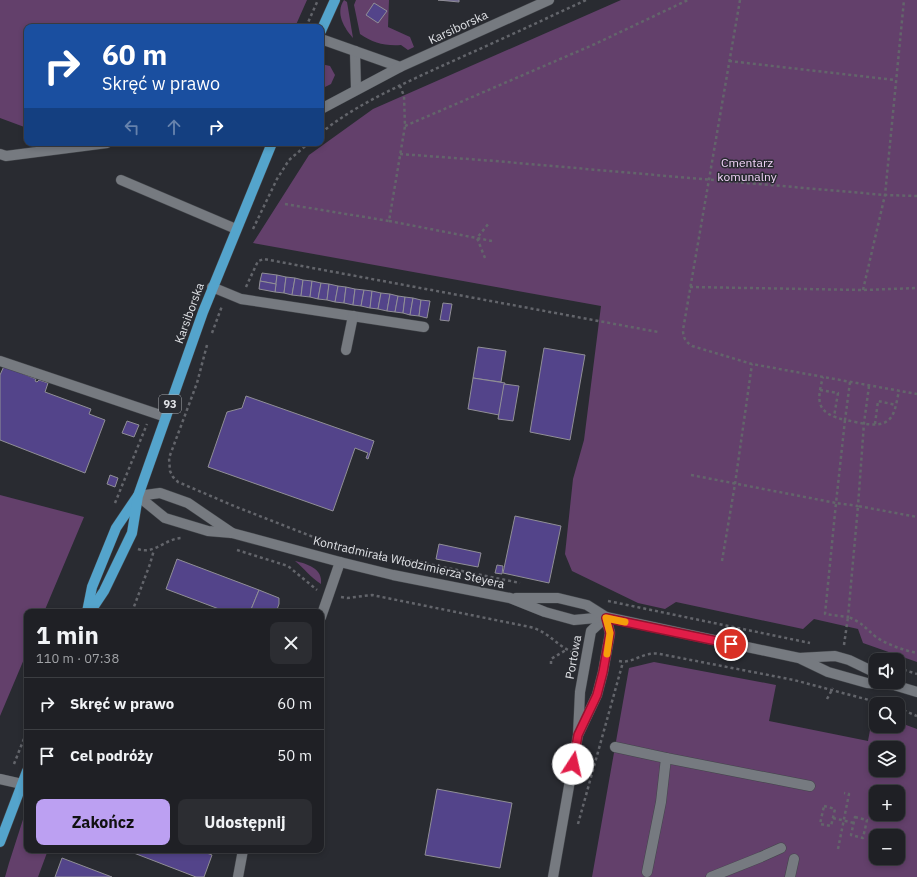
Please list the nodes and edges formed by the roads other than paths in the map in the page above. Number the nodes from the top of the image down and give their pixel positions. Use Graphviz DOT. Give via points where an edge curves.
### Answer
graph roads {
  1 [pos="335,0"];
  2 [pos="549,0"];
  3 [pos="324,24"];
  4 [pos="324,40"];
  5 [pos="355,51"];
  6 [pos="400,67"];
  7 [pos="356,89"];
  8 [pos="324,107"];
  9 [pos="84,146"];
  10 [pos="271,146"];
  11 [pos="0,154"];
  12 [pos="121,180"];
  13 [pos="236,229"];
  14 [pos="212,287"];
  15 [pos="353,316"];
  16 [pos="424,327"];
  17 [pos="346,350"];
  18 [pos="0,361"];
  19 [pos="166,417"];
  20 [pos="138,496"];
  21 [pos="232,533"];
  22 [pos="340,562"];
  23 [pos="510,598"];
  24 [pos="88,609"];
  25 [pos="92,609"];
  26 [pos="324,609"];
  27 [pos="606,618"];
  28 [pos="799,658"];
  29 [pos="869,670"];
  30 [pos="869,683"];
  31 [pos="905,688"];
  32 [pos="917,692"];
  33 [pos="578,735"];
  34 [pos="615,747"];
  35 [pos="666,758"];
  36 [pos="24,779"];
  37 [pos="4,780"];
  38 [pos="22,784"];
  39 [pos="810,786"];
  40 [pos="0,842"];
  41 [pos="781,848"];
  42 [pos="242,853"];
  43 [pos="794,859"];
  44 [pos="649,875"];
  45 [pos="238,877"];
  46 [pos="553,877"];
  47 [pos="711,877"];
  48 [pos="790,877"];
  1 -- 3 [label="main road"];
  2 -- 6 [label="street, Karsiborska"];
  4 -- 5 [label="street"];
  5 -- 6 [label="street"];
  5 -- 7 [label="street"];
  6 -- 7 [label="street, Karsiborska"];
  7 -- 8 [label="street, Karsiborska"];
  9 -- 11 [label="street" via="6,156"];
  10 -- 13 [label="main road, Karsiborska / 93"];
  12 -- 13 [label="street"];
  13 -- 14 [label="main road, Karsiborska / 93"];
  14 -- 15 [label="street" via="241,299"];
  14 -- 19 [label="main road, Karsiborska / 93"];
  15 -- 16 [label="street"];
  15 -- 17 [label="street"];
  18 -- 19 [label="street"];
  19 -- 20 [label="main road, Karsiborska / 93"];
  20 -- 21 [label="street, Kontradmirała Włodzimierza Steyera" via="165,518 208,531"];
  20 -- 21 [label="street, Kontradmirała Włodzimierza Steyera" via="160,493 188,503"];
  20 -- 24 [label="main road, Karsiborska / 93" via="116,528 92,586"];
  20 -- 25 [label="main road, Karsiborska / 93" via="129,542"];
  21 -- 22 [label="street, Kontradmirała Włodzimierza Steyera"];
  22 -- 23 [label="street, Kontradmirała Włodzimierza Steyera"];
  22 -- 26 [label="street"];
  23 -- 27 [label="street, Kontradmirała Włodzimierza Steyera" via="574,620"];
  23 -- 27 [label="street, Kontradmirała Włodzimierza Steyera" via="558,598 587,605"];
  27 -- 28 [label="street, Kontradmirała Włodzimierza Steyera"];
  27 -- 33 [label="street, Portowa" via="610,633 603,672 597,695"];
  27 -- 33 [label="street, Portowa" via="591,630 580,692"];
  28 -- 29 [label="street, Kontradmirała Włodzimierza Steyera" via="835,656"];
  28 -- 30 [label="street, Kontradmirała Włodzimierza Steyera" via="833,673"];
  31 -- 32 [label="street, Kontradmirała Włodzimierza Steyera"];
  33 -- 46 [label="street, Portowa"];
  34 -- 35 [label="street"];
  35 -- 39 [label="street"];
  35 -- 44 [label="street"];
  36 -- 38 [label="main road"];
  37 -- 38 [label="street"];
  38 -- 40 [label="main road"];
  41 -- 47 [label="street"];
  42 -- 45 [label="street"];
  43 -- 48 [label="street"];
}
